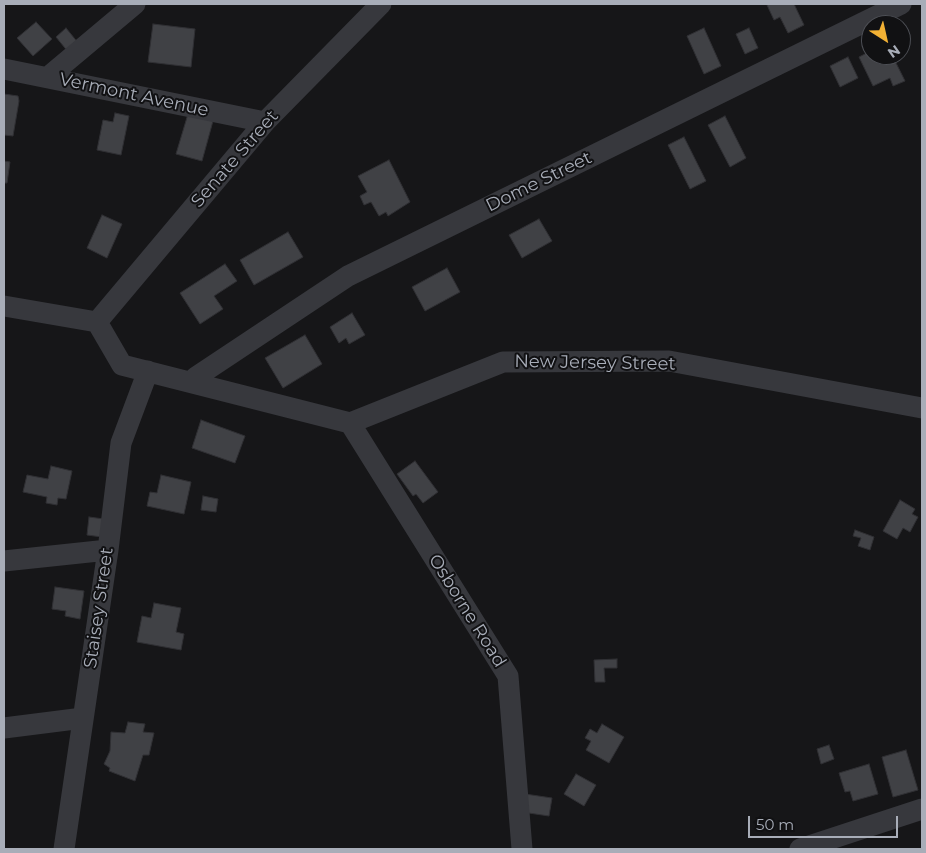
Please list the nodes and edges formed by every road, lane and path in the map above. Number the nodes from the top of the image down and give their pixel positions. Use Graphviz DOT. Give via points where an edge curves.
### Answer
graph roads {
  1 [pos="134,4"];
  2 [pos="381,4"];
  3 [pos="901,4"];
  4 [pos="4,69"];
  5 [pos="48,77"];
  6 [pos="265,122"];
  7 [pos="4,306"];
  8 [pos="97,322"];
  9 [pos="148,372"];
  10 [pos="193,383"];
  11 [pos="922,408"];
  12 [pos="350,424"];
  13 [pos="108,550"];
  14 [pos="4,561"];
  15 [pos="83,718"];
  16 [pos="4,728"];
  17 [pos="922,809"];
  18 [pos="64,849"];
  19 [pos="522,849"];
  20 [pos="800,849"];
  1 -- 5 [label="street"];
  2 -- 6 [label="street, Senate Street"];
  3 -- 10 [label="street, Dome Street" via="348,276 196,377"];
  4 -- 5 [label="street, Vermont Avenue"];
  5 -- 6 [label="street, Vermont Avenue"];
  6 -- 8 [label="street, Senate Street"];
  7 -- 8 [label="street"];
  8 -- 9 [label="street" via="122,365"];
  9 -- 10 [label="street"];
  9 -- 13 [label="street, Staisey Street" via="122,443"];
  10 -- 12 [label="street"];
  11 -- 12 [label="street, New Jersey Street" via="669,361 503,362"];
  12 -- 19 [label="street, Osborne Road" via="508,676"];
  13 -- 14 [label="street"];
  13 -- 15 [label="street, Staisey Street"];
  15 -- 16 [label="street"];
  15 -- 18 [label="street, Staisey Street"];
  17 -- 20 [label="street"];
}
